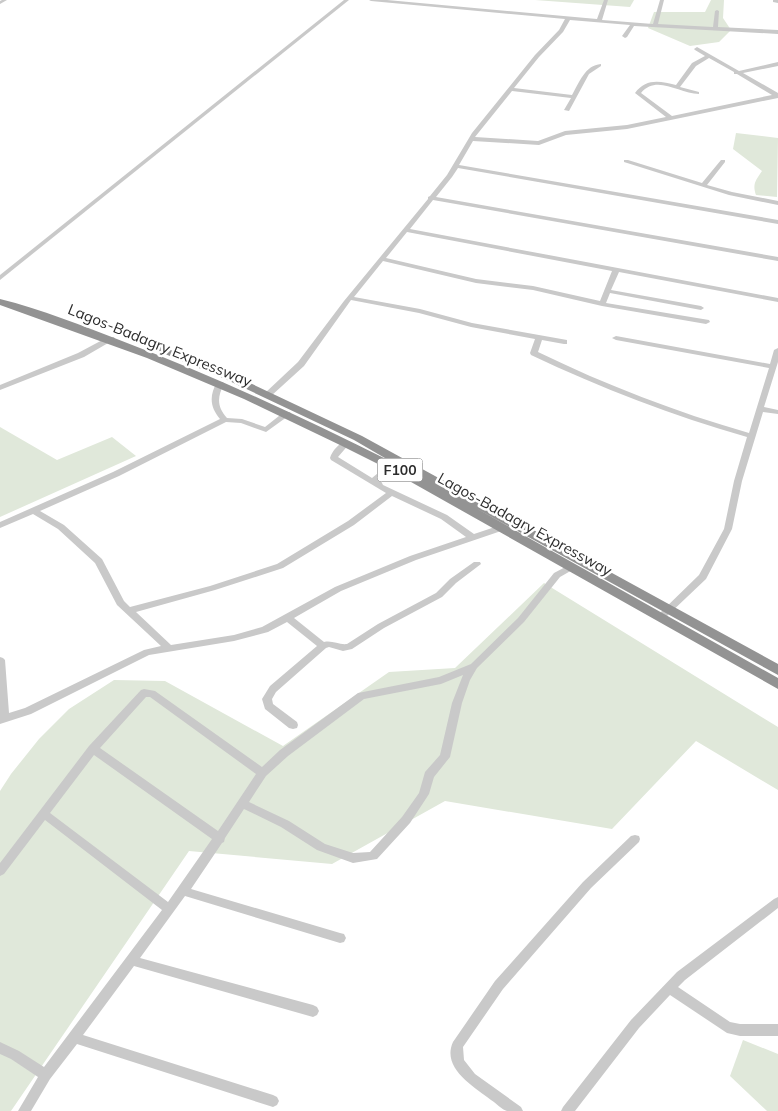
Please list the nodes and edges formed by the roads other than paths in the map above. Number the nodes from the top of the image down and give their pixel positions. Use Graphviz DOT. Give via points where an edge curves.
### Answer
graph roads {
  1 [pos="5,0"];
  2 [pos="347,0"];
  3 [pos="371,0"];
  4 [pos="606,0"];
  5 [pos="662,0"];
  6 [pos="0,3"];
  7 [pos="717,10"];
  8 [pos="568,18"];
  9 [pos="599,20"];
  10 [pos="633,24"];
  11 [pos="655,25"];
  12 [pos="715,29"];
  13 [pos="778,32"];
  14 [pos="625,36"];
  15 [pos="697,49"];
  16 [pos="709,56"];
  17 [pos="778,64"];
  18 [pos="599,65"];
  19 [pos="736,73"];
  20 [pos="677,87"];
  21 [pos="512,89"];
  22 [pos="697,94"];
  23 [pos="778,95"];
  24 [pos="575,97"];
  25 [pos="567,110"];
  26 [pos="670,117"];
  27 [pos="472,139"];
  28 [pos="723,160"];
  29 [pos="626,161"];
  30 [pos="456,166"];
  31 [pos="704,186"];
  32 [pos="430,198"];
  33 [pos="778,203"];
  34 [pos="778,222"];
  35 [pos="405,230"];
  36 [pos="382,259"];
  37 [pos="778,260"];
  38 [pos="616,270"];
  39 [pos="0,278"];
  40 [pos="608,290"];
  41 [pos="0,294"];
  42 [pos="350,298"];
  43 [pos="778,300"];
  44 [pos="0,302"];
  45 [pos="602,304"];
  46 [pos="701,308"];
  47 [pos="706,322"];
  48 [pos="539,337"];
  49 [pos="616,338"];
  50 [pos="111,340"];
  51 [pos="564,342"];
  52 [pos="778,350"];
  53 [pos="776,362"];
  54 [pos="220,384"];
  55 [pos="0,388"];
  56 [pos="268,394"];
  57 [pos="761,409"];
  58 [pos="778,412"];
  59 [pos="287,414"];
  60 [pos="225,420"];
  61 [pos="751,436"];
  62 [pos="346,443"];
  63 [pos="392,466"];
  64 [pos="380,487"];
  65 [pos="392,492"];
  66 [pos="35,511"];
  67 [pos="0,525"];
  68 [pos="501,528"];
  69 [pos="473,538"];
  70 [pos="477,564"];
  71 [pos="570,567"];
  72 [pos="128,611"];
  73 [pos="664,614"];
  74 [pos="289,618"];
  75 [pos="323,646"];
  76 [pos="168,647"];
  77 [pos="0,660"];
  78 [pos="474,666"];
  79 [pos="778,670"];
  80 [pos="778,684"];
  81 [pos="2,719"];
  82 [pos="293,725"];
  83 [pos="93,749"];
  84 [pos="262,773"];
  85 [pos="242,803"];
  86 [pos="43,813"];
  87 [pos="220,838"];
  88 [pos="635,839"];
  89 [pos="0,871"];
  90 [pos="183,891"];
  91 [pos="778,902"];
  92 [pos="170,910"];
  93 [pos="340,938"];
  94 [pos="133,961"];
  95 [pos="669,988"];
  96 [pos="313,1011"];
  97 [pos="778,1030"];
  98 [pos="76,1038"];
  99 [pos="0,1048"];
  100 [pos="46,1075"];
  101 [pos="273,1101"];
  102 [pos="24,1111"];
  103 [pos="516,1111"];
  104 [pos="567,1111"];
  1 -- 6 [label="street"];
  2 -- 39 [label="street"];
  3 -- 8 [label="street"];
  4 -- 9 [label="street"];
  5 -- 11 [label="street"];
  7 -- 12 [label="street"];
  8 -- 9 [label="street"];
  8 -- 21 [label="street" via="561,31 536,56"];
  9 -- 10 [label="street"];
  10 -- 11 [label="street"];
  10 -- 14 [label="street"];
  11 -- 12 [label="street"];
  12 -- 13 [label="street"];
  15 -- 16 [label="street"];
  16 -- 19 [label="street"];
  16 -- 20 [label="street" via="692,65"];
  17 -- 19 [label="street"];
  18 -- 24 [label="street" via="587,73"];
  19 -- 23 [label="street"];
  20 -- 22 [label="street"];
  20 -- 26 [label="street" via="652,82 638,93"];
  21 -- 24 [label="street"];
  21 -- 27 [label="street"];
  23 -- 26 [label="street"];
  24 -- 25 [label="street"];
  26 -- 27 [label="street" via="621,128 565,133 539,143"];
  27 -- 30 [label="street"];
  28 -- 31 [label="street"];
  29 -- 31 [label="street"];
  30 -- 32 [label="street"];
  30 -- 34 [label="street"];
  31 -- 33 [label="street"];
  32 -- 35 [label="street"];
  32 -- 37 [label="street"];
  35 -- 36 [label="street"];
  35 -- 38 [label="street"];
  36 -- 42 [label="street"];
  36 -- 45 [label="street" via="476,281 524,286"];
  38 -- 40 [label="street"];
  38 -- 43 [label="street"];
  40 -- 45 [label="street"];
  40 -- 46 [label="street"];
  41 -- 56 [label="highway, Lagos-Badagry Expressway / F100" via="170,352"];
  42 -- 48 [label="street"];
  42 -- 56 [label="street" via="301,364"];
  44 -- 50 [label="highway, Lagos-Badagry Expressway / F100"];
  45 -- 47 [label="street"];
  48 -- 51 [label="street"];
  48 -- 61 [label="street" via="534,354 591,382 687,418"];
  49 -- 53 [label="street"];
  50 -- 54 [label="highway, Lagos-Badagry Expressway / F100"];
  50 -- 55 [label="street"];
  52 -- 53 [label="street"];
  53 -- 57 [label="street"];
  54 -- 59 [label="highway, Lagos-Badagry Expressway / F100"];
  54 -- 60 [label="street" via="214,404"];
  56 -- 73 [label="highway, Lagos-Badagry Expressway / F100" via="424,472"];
  57 -- 58 [label="street"];
  57 -- 61 [label="street"];
  59 -- 60 [label="street" via="266,430 242,421"];
  59 -- 62 [label="highway, Lagos-Badagry Expressway / F100"];
  60 -- 66 [label="street"];
  61 -- 73 [label="street" via="728,529 703,577"];
  62 -- 63 [label="highway, Lagos-Badagry Expressway / F100"];
  62 -- 64 [label="street" via="334,458"];
  63 -- 64 [label="street" via="376,478"];
  63 -- 68 [label="highway, Lagos-Badagry Expressway / F100"];
  64 -- 65 [label="street"];
  65 -- 69 [label="street" via="444,517"];
  65 -- 72 [label="street" via="351,523 280,566"];
  66 -- 67 [label="street"];
  66 -- 72 [label="street" via="62,528 98,560 120,603"];
  68 -- 69 [label="street"];
  68 -- 71 [label="highway, Lagos-Badagry Expressway / F100"];
  69 -- 74 [label="street" via="338,589"];
  70 -- 75 [label="street" via="452,581 439,595 349,647"];
  71 -- 73 [label="highway, Lagos-Badagry Expressway / F100"];
  71 -- 78 [label="street" via="557,575 521,620"];
  72 -- 76 [label="street"];
  73 -- 79 [label="highway, Lagos-Badagry Expressway / F100"];
  73 -- 80 [label="highway, Lagos-Badagry Expressway / F100"];
  74 -- 75 [label="street"];
  74 -- 76 [label="street" via="265,630 234,638"];
  75 -- 82 [label="street" via="273,689 267,699 268,706"];
  76 -- 81 [label="street" via="147,652 28,710"];
  77 -- 81 [label="street"];
  78 -- 84 [label="street" via="441,680 361,696"];
  78 -- 85 [label="street" via="465,679 457,703 445,757 429,775 424,794 406,820 374,856 353,858 321,847 285,824"];
  83 -- 84 [label="street" via="140,695 148,693"];
  83 -- 86 [label="street"];
  83 -- 87 [label="street"];
  84 -- 85 [label="street"];
  85 -- 87 [label="street"];
  86 -- 89 [label="street"];
  86 -- 92 [label="street"];
  87 -- 90 [label="street"];
  88 -- 103 [label="street" via="587,885 499,985 458,1046 458,1062 471,1078"];
  90 -- 92 [label="street"];
  90 -- 93 [label="street"];
  91 -- 95 [label="street"];
  92 -- 94 [label="street"];
  94 -- 96 [label="street"];
  94 -- 98 [label="street"];
  95 -- 97 [label="street" via="727,1027"];
  95 -- 104 [label="street" via="635,1024"];
  98 -- 100 [label="street"];
  98 -- 101 [label="street"];
  99 -- 100 [label="street" via="16,1054"];
  100 -- 102 [label="street"];
}
